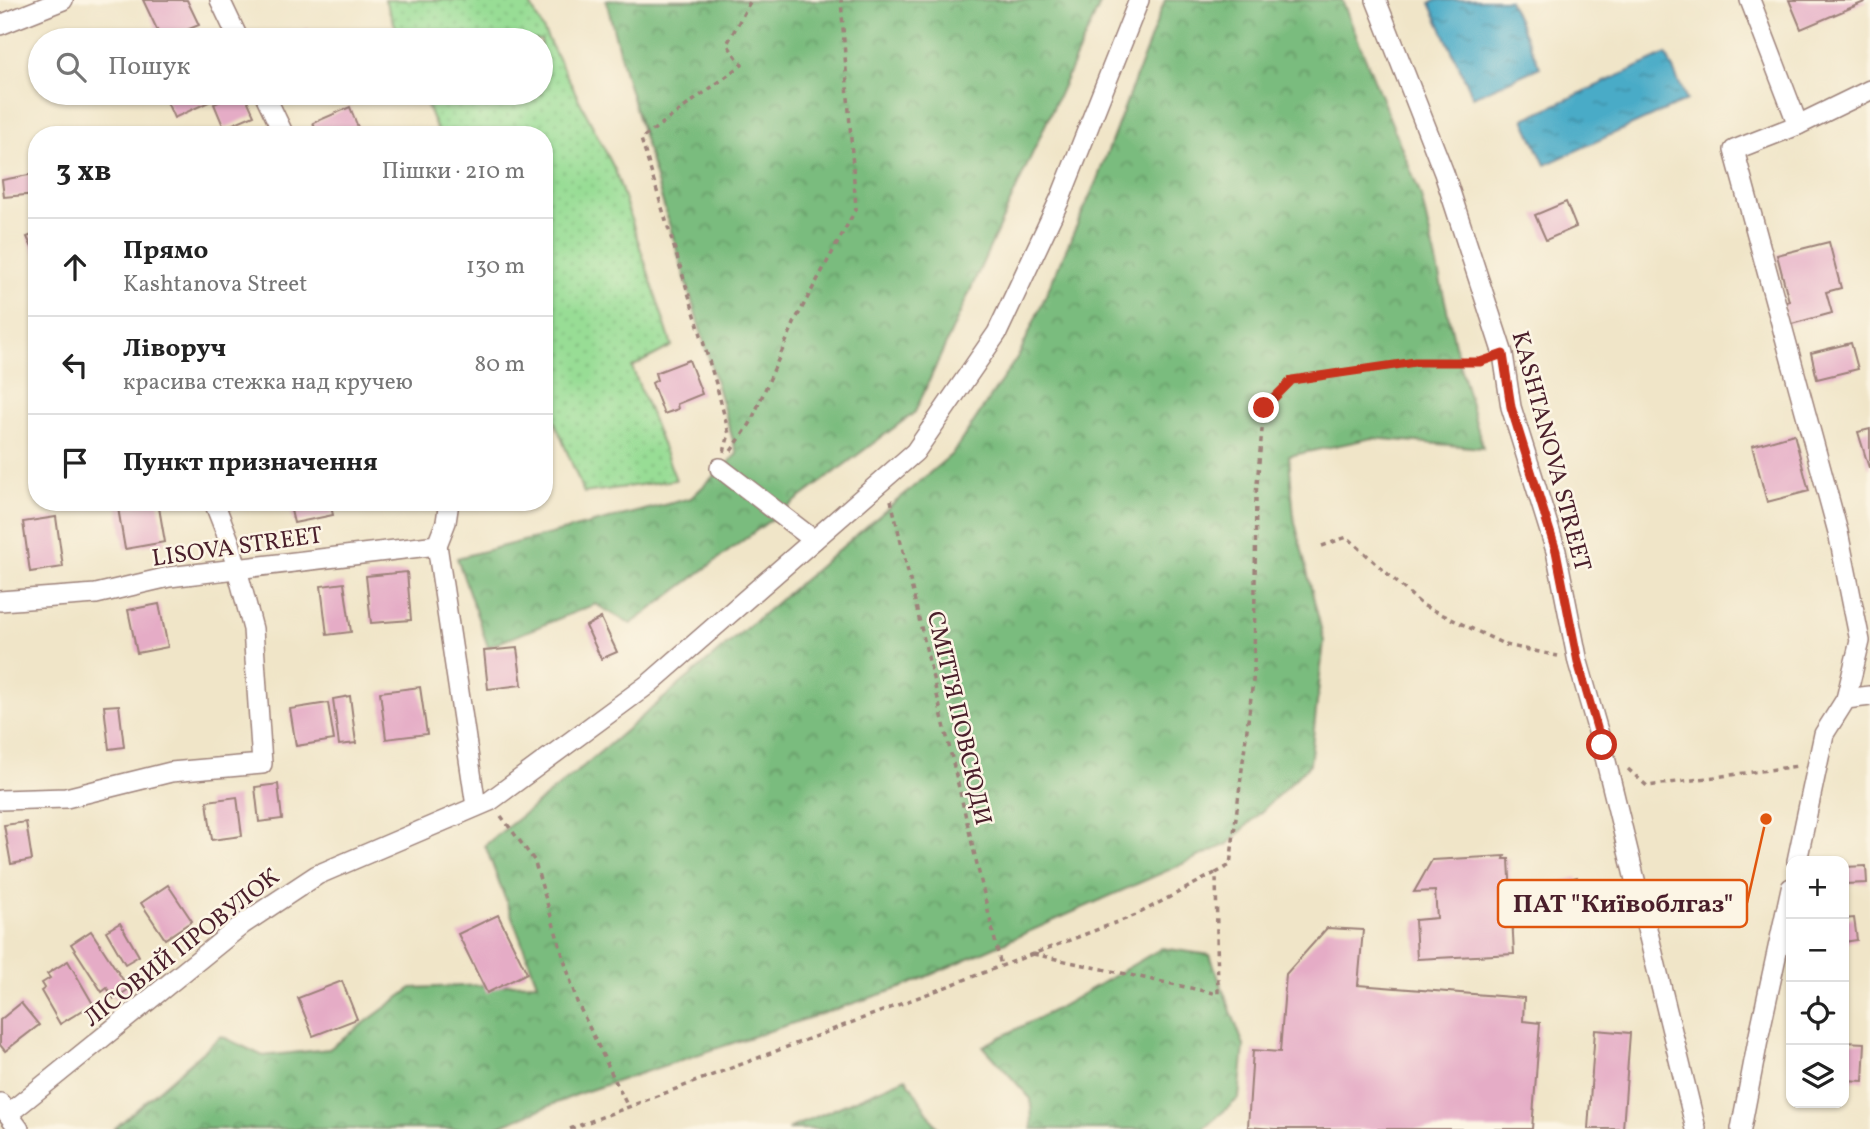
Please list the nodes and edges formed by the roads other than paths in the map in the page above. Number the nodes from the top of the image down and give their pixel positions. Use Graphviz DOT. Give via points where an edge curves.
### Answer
graph roads {
  1 [pos="63,0"];
  2 [pos="220,0"];
  3 [pos="1139,0"];
  4 [pos="1376,0"];
  5 [pos="1750,0"];
  6 [pos="0,25"];
  7 [pos="233,28"];
  8 [pos="1870,90"];
  9 [pos="270,105"];
  10 [pos="1798,125"];
  11 [pos="280,126"];
  12 [pos="720,468"];
  13 [pos="217,511"];
  14 [pos="448,511"];
  15 [pos="814,540"];
  16 [pos="437,545"];
  17 [pos="237,568"];
  18 [pos="0,601"];
  19 [pos="1870,696"];
  20 [pos="1846,699"];
  21 [pos="0,800"];
  22 [pos="483,804"];
  23 [pos="1798,856"];
  24 [pos="1786,911"];
  25 [pos="9,1116"];
  26 [pos="1696,1129"];
  27 [pos="1741,1129"];
  1 -- 6 [label="street"];
  2 -- 7 [label="street"];
  3 -- 15 [label="street, ЛІСОВИЙ ПРОВУЛОК" via="1060,199 998,333 915,452"];
  4 -- 26 [label="street, KASHTANOVA STREET" via="1444,173 1503,354 1511,407 1556,551 1578,662"];
  5 -- 10 [label="street"];
  8 -- 10 [label="street"];
  9 -- 11 [label="street"];
  10 -- 20 [label="street" via="1734,150 1838,532 1860,641"];
  12 -- 15 [label="street"];
  13 -- 17 [label="street"];
  14 -- 16 [label="street"];
  15 -- 22 [label="street, ЛІСОВИЙ ПРОВУЛОК" via="650,683"];
  16 -- 17 [label="street, LISOVA STREET"];
  16 -- 22 [label="street"];
  17 -- 18 [label="street, LISOVA STREET" via="96,594"];
  17 -- 21 [label="street" via="253,629 262,764 171,772 66,798"];
  19 -- 20 [label="street"];
  20 -- 23 [label="street" via="1824,734"];
  22 -- 25 [label="street, ЛІСОВИЙ ПРОВУЛОК" via="317,875 243,924"];
  24 -- 27 [label="street"];
}
